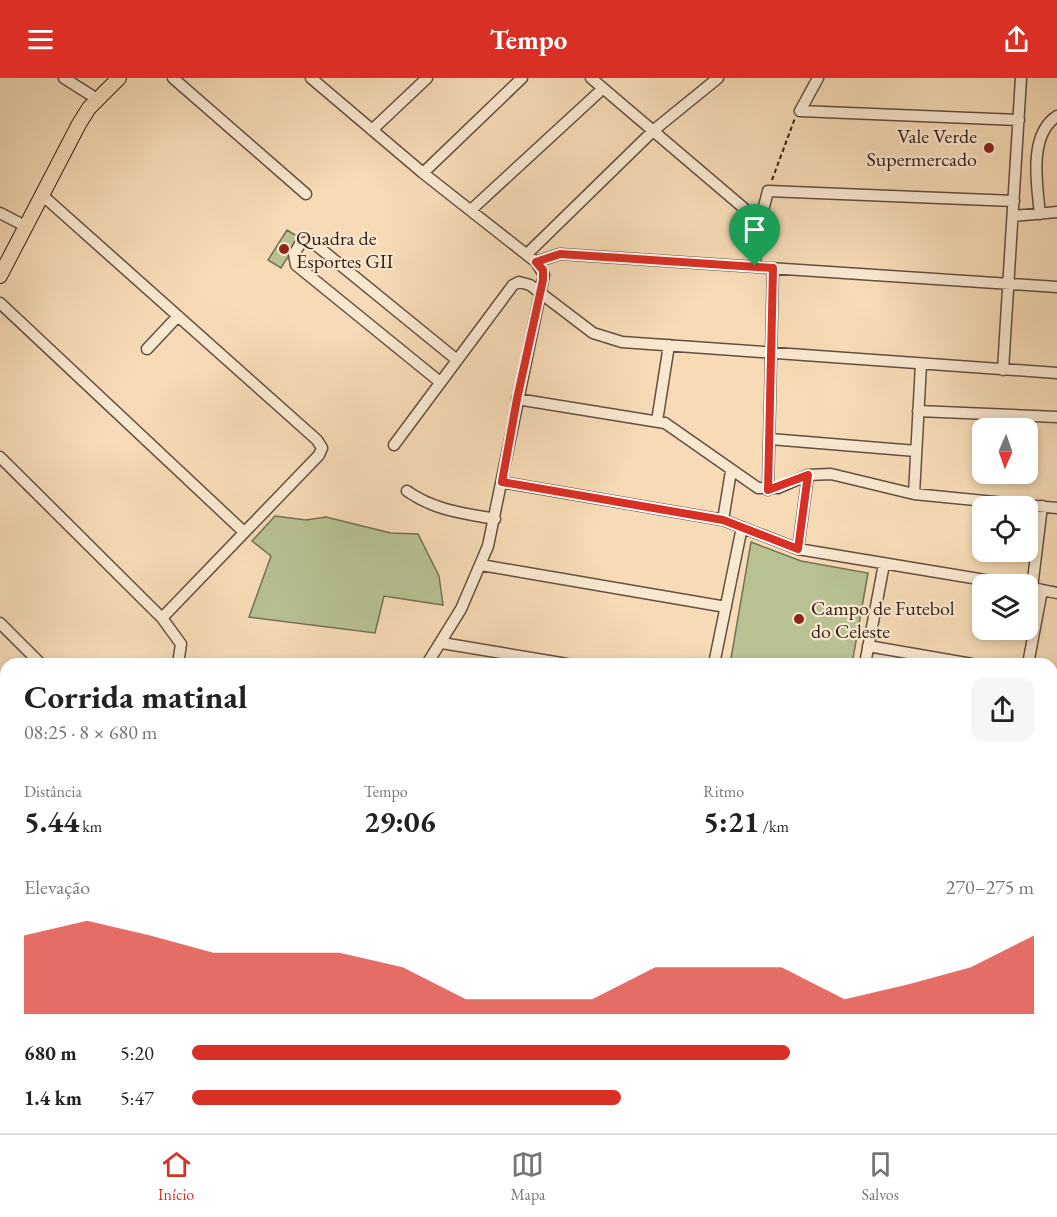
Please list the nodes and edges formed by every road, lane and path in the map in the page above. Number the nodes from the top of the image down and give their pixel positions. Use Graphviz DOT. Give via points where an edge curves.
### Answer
graph roads {
  1 [pos="64,78"];
  2 [pos="119,78"];
  3 [pos="173,78"];
  4 [pos="428,78"];
  5 [pos="522,78"];
  6 [pos="591,78"];
  7 [pos="718,78"];
  8 [pos="818,78"];
  9 [pos="1022,78"];
  10 [pos="317,80"];
  11 [pos="598,93"];
  12 [pos="97,99"];
  13 [pos="800,111"];
  14 [pos="1057,116"];
  15 [pos="1019,120"];
  16 [pos="372,130"];
  17 [pos="654,130"];
  18 [pos="423,173"];
  19 [pos="768,191"];
  20 [pos="41,194"];
  21 [pos="306,194"];
  22 [pos="1014,201"];
  23 [pos="471,210"];
  24 [pos="1057,212"];
  25 [pos="0,213"];
  26 [pos="1040,214"];
  27 [pos="1014,216"];
  28 [pos="759,221"];
  29 [pos="25,226"];
  30 [pos="531,258"];
  31 [pos="755,266"];
  32 [pos="773,268"];
  33 [pos="0,276"];
  34 [pos="1010,285"];
  35 [pos="1057,288"];
  36 [pos="539,294"];
  37 [pos="0,303"];
  38 [pos="178,316"];
  39 [pos="669,345"];
  40 [pos="147,349"];
  41 [pos="771,352"];
  42 [pos="457,360"];
  43 [pos="921,364"];
  44 [pos="1003,370"];
  45 [pos="1057,373"];
  46 [pos="440,382"];
  47 [pos="517,399"];
  48 [pos="918,411"];
  49 [pos="1057,417"];
  50 [pos="657,421"];
  51 [pos="770,439"];
  52 [pos="394,445"];
  53 [pos="916,451"];
  54 [pos="0,457"];
  55 [pos="731,471"];
  56 [pos="808,475"];
  57 [pos="502,482"];
  58 [pos="768,490"];
  59 [pos="407,491"];
  60 [pos="914,494"];
  61 [pos="1042,506"];
  62 [pos="1057,508"];
  63 [pos="495,519"];
  64 [pos="723,520"];
  65 [pos="742,527"];
  66 [pos="244,532"];
  67 [pos="798,549"];
  68 [pos="884,564"];
  69 [pos="481,565"];
  70 [pos="1035,574"];
  71 [pos="972,578"];
  72 [pos="1038,589"];
  73 [pos="1057,593"];
  74 [pos="726,607"];
  75 [pos="162,618"];
  76 [pos="0,623"];
  77 [pos="1030,640"];
  78 [pos="442,643"];
  79 [pos="868,646"];
  80 [pos="35,658"];
  81 [pos="179,658"];
  82 [pos="431,658"];
  83 [pos="515,658"];
  84 [pos="715,658"];
  85 [pos="866,658"];
  86 [pos="937,658"];
  87 [pos="1028,658"];
  1 -- 12 [label="street"];
  2 -- 12 [label="main road"];
  3 -- 21 [label="street"];
  4 -- 16 [label="street"];
  5 -- 18 [label="street"];
  6 -- 17 [label="street"];
  7 -- 17 [label="street"];
  8 -- 13 [label="street"];
  9 -- 15 [label="street"];
  10 -- 16 [label="street"];
  11 -- 23 [label="street"];
  12 -- 20 [label="main road"];
  13 -- 15 [label="street"];
  13 -- 19 [label="path"];
  14 -- 26 [label="street" via="1049,121 1041,137 1035,170"];
  15 -- 22 [label="street"];
  16 -- 18 [label="street"];
  17 -- 28 [label="street"];
  17 -- 30 [label="street"];
  18 -- 23 [label="street"];
  19 -- 22 [label="street"];
  19 -- 28 [label="street"];
  20 -- 29 [label="main road"];
  20 -- 38 [label="street"];
  22 -- 27 [label="street"];
  23 -- 30 [label="street"];
  24 -- 26 [label="street"];
  25 -- 29 [label="street"];
  26 -- 27 [label="street"];
  27 -- 34 [label="street"];
  28 -- 31 [label="street"];
  29 -- 33 [label="main road"];
  30 -- 31 [label="street" via="560,254"];
  30 -- 36 [label="street" via="544,275"];
  31 -- 32 [label="street"];
  32 -- 34 [label="street"];
  32 -- 41 [label="street"];
  34 -- 35 [label="street"];
  34 -- 44 [label="street"];
  36 -- 39 [label="street" via="607,339"];
  36 -- 42 [label="street" via="524,282 513,285"];
  36 -- 47 [label="street"];
  37 -- 66 [label="street"];
  38 -- 40 [label="street"];
  38 -- 66 [label="street" via="322,448"];
  39 -- 41 [label="street"];
  39 -- 50 [label="street"];
  41 -- 43 [label="street"];
  41 -- 51 [label="street"];
  42 -- 46 [label="street"];
  42 -- 46 [label="street" via="311,241 306,240 296,250 296,265"];
  43 -- 44 [label="street"];
  43 -- 48 [label="street"];
  44 -- 45 [label="street"];
  46 -- 52 [label="street"];
  47 -- 50 [label="street"];
  47 -- 57 [label="street"];
  48 -- 49 [label="street"];
  48 -- 53 [label="street"];
  50 -- 55 [label="street" via="674,428"];
  51 -- 53 [label="street"];
  51 -- 58 [label="street"];
  53 -- 60 [label="street"];
  54 -- 75 [label="street"];
  55 -- 58 [label="street" via="747,483"];
  55 -- 64 [label="street"];
  56 -- 58 [label="street"];
  56 -- 60 [label="street" via="849,476"];
  56 -- 67 [label="street"];
  57 -- 63 [label="street"];
  57 -- 64 [label="street"];
  59 -- 63 [label="street" via="438,509"];
  60 -- 61 [label="street"];
  61 -- 62 [label="street"];
  61 -- 70 [label="street"];
  63 -- 69 [label="street"];
  64 -- 65 [label="street"];
  65 -- 67 [label="street"];
  65 -- 74 [label="street"];
  66 -- 75 [label="street"];
  67 -- 68 [label="street"];
  68 -- 71 [label="street"];
  68 -- 79 [label="street"];
  69 -- 74 [label="street"];
  69 -- 78 [label="street"];
  72 -- 73 [label="street"];
  74 -- 84 [label="street"];
  75 -- 81 [label="street" via="181,644"];
  76 -- 80 [label="street"];
  77 -- 87 [label="street"];
  78 -- 82 [label="street"];
  78 -- 83 [label="street"];
  79 -- 85 [label="street"];
  79 -- 86 [label="street"];
}
